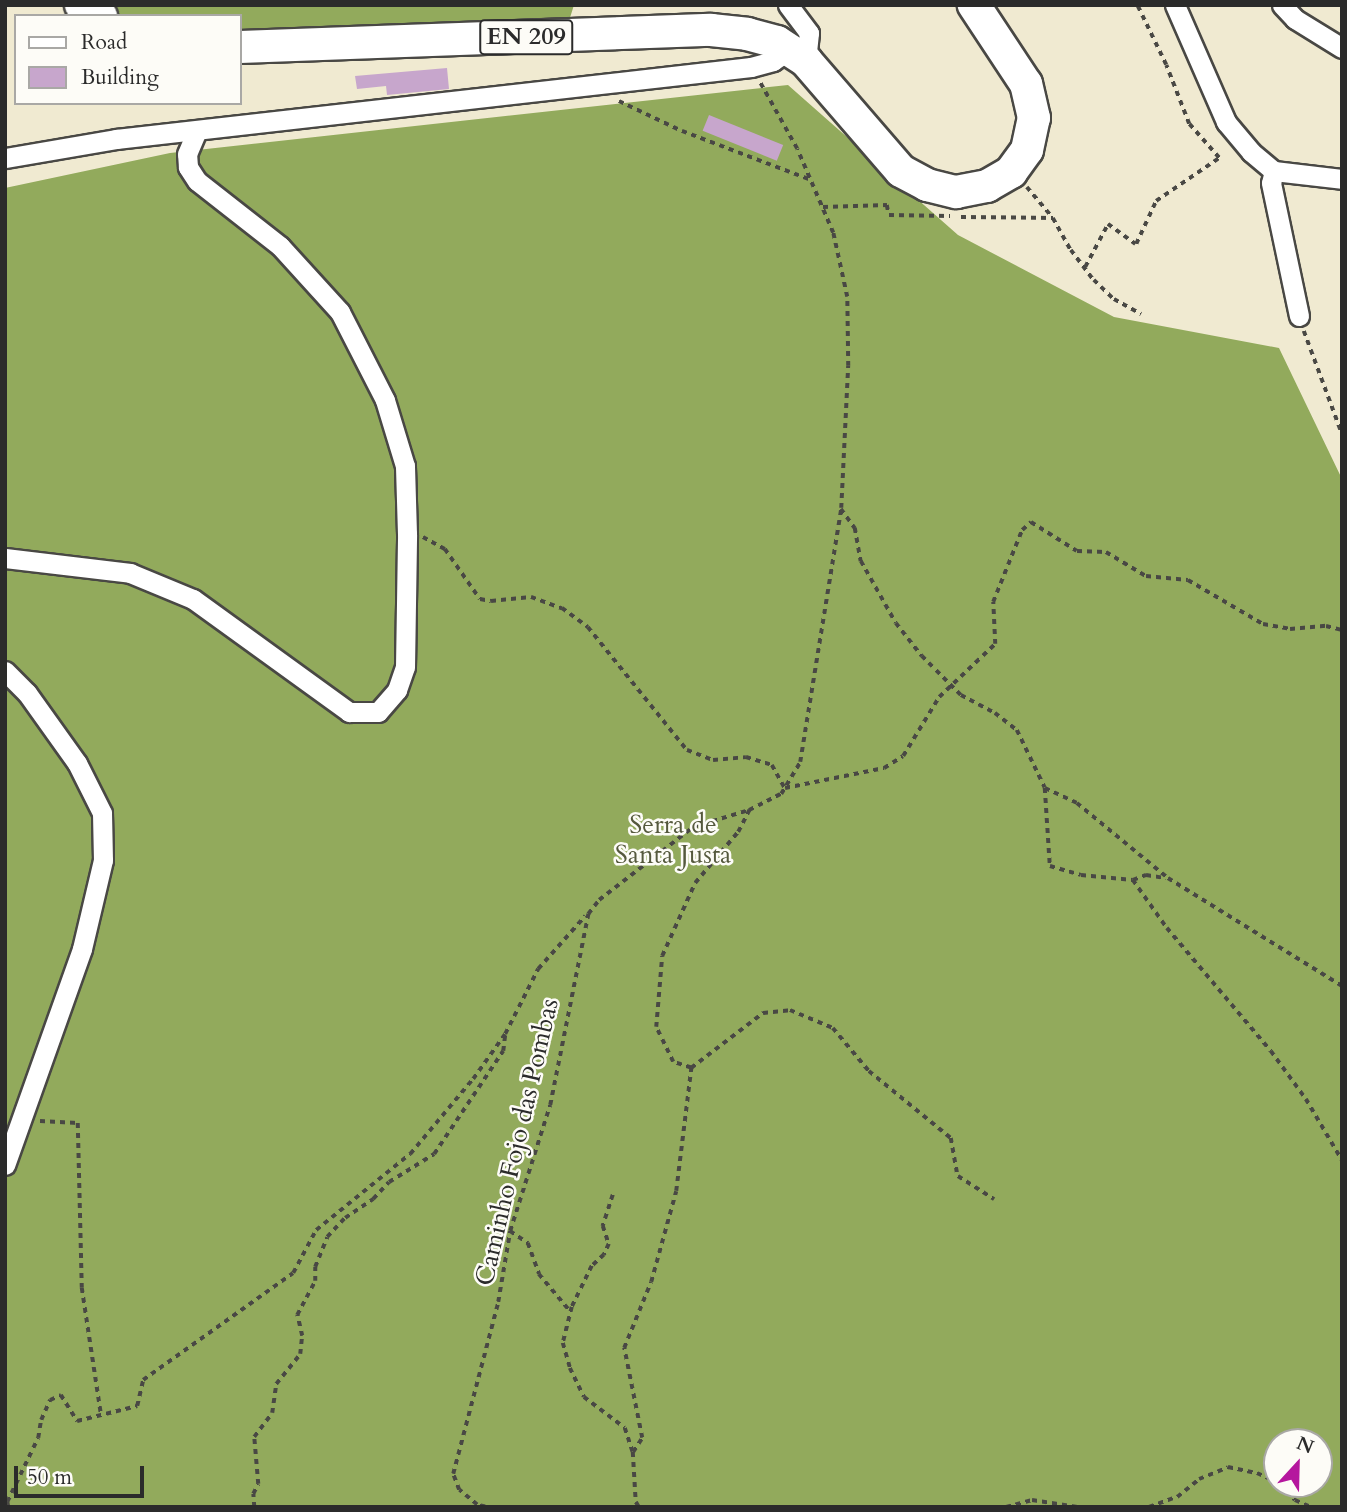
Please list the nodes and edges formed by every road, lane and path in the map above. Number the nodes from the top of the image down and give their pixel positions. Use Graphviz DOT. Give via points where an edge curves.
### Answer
graph roads {
  1 [pos="81,5"];
  2 [pos="788,5"];
  3 [pos="974,5"];
  4 [pos="1137,5"];
  5 [pos="1175,5"];
  6 [pos="1282,5"];
  7 [pos="97,14"];
  8 [pos="242,47"];
  9 [pos="1342,48"];
  10 [pos="798,56"];
  11 [pos="751,67"];
  12 [pos="589,86"];
  13 [pos="197,131"];
  14 [pos="5,158"];
  15 [pos="1275,171"];
  16 [pos="1011,172"];
  17 [pos="1342,179"];
  18 [pos="811,180"];
  19 [pos="1084,267"];
  20 [pos="1141,314"];
  21 [pos="1299,316"];
  22 [pos="1342,434"];
  23 [pos="841,508"];
  24 [pos="407,534"];
  25 [pos="5,558"];
  26 [pos="1342,631"];
  27 [pos="5,671"];
  28 [pos="951,684"];
  29 [pos="785,788"];
  30 [pos="1045,788"];
  31 [pos="749,810"];
  32 [pos="1168,878"];
  33 [pos="1133,880"];
  34 [pos="588,914"];
  35 [pos="1342,986"];
  36 [pos="505,1034"];
  37 [pos="691,1068"];
  38 [pos="31,1121"];
  39 [pos="1342,1160"];
  40 [pos="5,1165"];
  41 [pos="613,1195"];
  42 [pos="995,1199"];
  43 [pos="510,1231"];
  44 [pos="571,1312"];
  45 [pos="101,1414"];
  46 [pos="633,1452"];
  47 [pos="1263,1476"];
  48 [pos="1293,1498"];
  49 [pos="8,1507"];
  50 [pos="254,1507"];
  51 [pos="485,1507"];
  52 [pos="639,1507"];
  53 [pos="1006,1507"];
  54 [pos="1077,1507"];
  55 [pos="1149,1507"];
  56 [pos="1311,1507"];
  1 -- 7 [label="main road"];
  2 -- 10 [label="street" via="809,33"];
  3 -- 16 [label="main road" via="1026,84 1034,118 1027,150"];
  4 -- 19 [label="path" via="1189,124 1219,158 1156,201 1136,244 1108,225"];
  5 -- 15 [label="street" via="1226,122 1251,152"];
  6 -- 9 [label="street" via="1295,19"];
  8 -- 10 [label="main road, EN 209" via="711,30 777,42"];
  10 -- 11 [label="street"];
  10 -- 16 [label="main road, EN 209" via="901,171 927,185 956,192 987,187"];
  11 -- 12 [label="street"];
  11 -- 18 [label="path"];
  12 -- 13 [label="street"];
  12 -- 18 [label="path" via="682,131"];
  13 -- 14 [label="street"];
  13 -- 24 [label="street" via="187,155 197,181 281,246 340,312 385,400 405,466"];
  15 -- 17 [label="street"];
  15 -- 21 [label="street" via="1271,183"];
  16 -- 19 [label="path" via="1042,204"];
  18 -- 23 [label="path" via="833,233 846,297 848,366"];
  19 -- 20 [label="path" via="1114,299"];
  21 -- 22 [label="path"];
  23 -- 28 [label="path" via="855,528 861,561 897,623"];
  23 -- 29 [label="path" via="800,762"];
  24 -- 25 [label="street" via="405,667 397,690 378,712 349,712 192,600 130,573"];
  24 -- 29 [label="path" via="427,537 445,550 480,599 531,597 562,608 588,627 687,750 713,760 746,757 772,765"];
  26 -- 28 [label="path" via="1326,626 1290,629 1263,624 1188,580 1146,576 1106,552 1077,551 1031,522 1023,530 993,602 995,644"];
  27 -- 40 [label="street" via="27,693 77,763 102,813 103,860 82,949"];
  28 -- 29 [label="path" via="903,756 884,768"];
  28 -- 30 [label="path" via="1017,730"];
  29 -- 31 [label="path"];
  30 -- 32 [label="path" via="1077,803"];
  30 -- 33 [label="path" via="1050,866 1081,875"];
  31 -- 34 [label="path" via="693,827 599,900"];
  31 -- 37 [label="path" via="738,832 695,883 662,956 656,1027 673,1062"];
  32 -- 33 [label="path" via="1146,875"];
  32 -- 35 [label="path"];
  33 -- 39 [label="path" via="1167,928 1271,1051"];
  34 -- 36 [label="path" via="538,969"];
  34 -- 43 [label="path, Caminho Fojo das Pombas" via="550,1105"];
  36 -- 45 [label="path" via="410,1153 316,1230 293,1273 143,1380 137,1406"];
  36 -- 50 [label="path" via="503,1051 433,1154 389,1181 327,1237 315,1267 315,1281 297,1315 300,1354 276,1384 272,1412 254,1437 258,1484"];
  37 -- 42 [label="path" via="762,1013 790,1010 834,1028 869,1071 951,1138 958,1175"];
  37 -- 46 [label="path" via="676,1191 651,1282 624,1348 642,1438"];
  38 -- 45 [label="path" via="78,1123 82,1288"];
  41 -- 44 [label="path" via="603,1226 608,1244 592,1266"];
  43 -- 44 [label="path" via="528,1243 539,1274"];
  43 -- 51 [label="path, Caminho Fojo das Pombas" via="498,1302 453,1474 459,1490"];
  44 -- 46 [label="path" via="563,1343 570,1368 584,1397 625,1428"];
  45 -- 49 [label="path" via="77,1421 59,1396 50,1401"];
  46 -- 52 [label="path"];
  47 -- 55 [label="path" via="1228,1468"];
  48 -- 56 [label="path"];
  53 -- 54 [label="path" via="1032,1500"];
}
